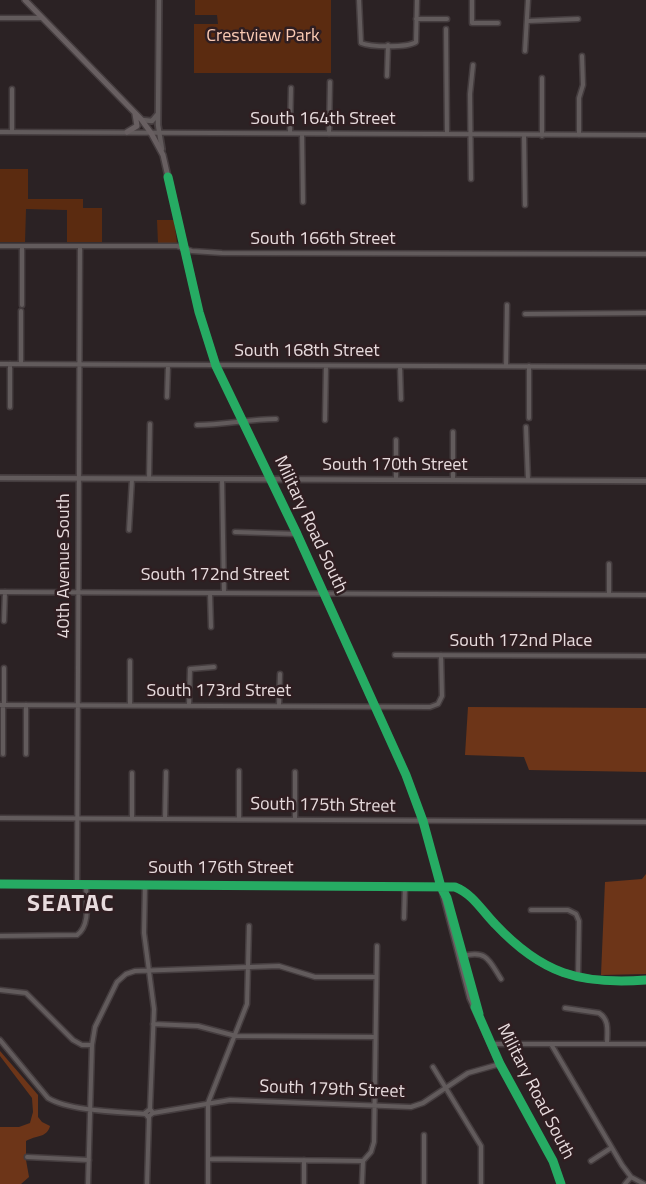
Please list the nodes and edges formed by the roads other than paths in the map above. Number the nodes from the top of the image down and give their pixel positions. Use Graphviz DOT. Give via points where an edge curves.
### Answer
graph roads {
  1 [pos="25,0"];
  2 [pos="159,0"];
  3 [pos="359,0"];
  4 [pos="417,0"];
  5 [pos="472,0"];
  6 [pos="528,0"];
  7 [pos="0,18"];
  8 [pos="42,18"];
  9 [pos="416,19"];
  10 [pos="447,19"];
  11 [pos="578,20"];
  12 [pos="528,21"];
  13 [pos="498,23"];
  14 [pos="446,29"];
  15 [pos="388,45"];
  16 [pos="525,51"];
  17 [pos="582,56"];
  18 [pos="473,65"];
  19 [pos="387,76"];
  20 [pos="542,78"];
  21 [pos="330,82"];
  22 [pos="291,88"];
  23 [pos="12,89"];
  24 [pos="134,112"];
  25 [pos="159,113"];
  26 [pos="141,120"];
  27 [pos="0,132"];
  28 [pos="12,132"];
  29 [pos="127,132"];
  30 [pos="151,133"];
  31 [pos="159,133"];
  32 [pos="290,134"];
  33 [pos="302,134"];
  34 [pos="328,134"];
  35 [pos="447,134"];
  36 [pos="470,134"];
  37 [pos="524,135"];
  38 [pos="579,135"];
  39 [pos="646,135"];
  40 [pos="542,136"];
  41 [pos="163,155"];
  42 [pos="471,179"];
  43 [pos="303,202"];
  44 [pos="525,205"];
  45 [pos="0,246"];
  46 [pos="22,246"];
  47 [pos="80,247"];
  48 [pos="184,248"];
  49 [pos="646,254"];
  50 [pos="22,304"];
  51 [pos="507,305"];
  52 [pos="21,311"];
  53 [pos="646,313"];
  54 [pos="525,314"];
  55 [pos="0,364"];
  56 [pos="10,364"];
  57 [pos="21,364"];
  58 [pos="78,365"];
  59 [pos="168,366"];
  60 [pos="216,366"];
  61 [pos="326,366"];
  62 [pos="400,366"];
  63 [pos="506,366"];
  64 [pos="529,366"];
  65 [pos="646,367"];
  66 [pos="167,397"];
  67 [pos="401,399"];
  68 [pos="10,406"];
  69 [pos="529,418"];
  70 [pos="276,419"];
  71 [pos="243,420"];
  72 [pos="325,420"];
  73 [pos="150,424"];
  74 [pos="197,425"];
  75 [pos="526,427"];
  76 [pos="453,432"];
  77 [pos="396,440"];
  78 [pos="0,478"];
  79 [pos="79,478"];
  80 [pos="132,479"];
  81 [pos="149,479"];
  82 [pos="222,479"];
  83 [pos="270,479"];
  84 [pos="396,480"];
  85 [pos="453,480"];
  86 [pos="528,480"];
  87 [pos="646,481"];
  88 [pos="129,530"];
  89 [pos="235,532"];
  90 [pos="297,534"];
  91 [pos="609,564"];
  92 [pos="2,592"];
  93 [pos="79,593"];
  94 [pos="210,593"];
  95 [pos="224,593"];
  96 [pos="323,593"];
  97 [pos="609,595"];
  98 [pos="646,595"];
  99 [pos="4,621"];
  100 [pos="211,627"];
  101 [pos="395,655"];
  102 [pos="441,655"];
  103 [pos="646,656"];
  104 [pos="130,661"];
  105 [pos="214,667"];
  106 [pos="4,668"];
  107 [pos="280,674"];
  108 [pos="2,705"];
  109 [pos="26,705"];
  110 [pos="78,705"];
  111 [pos="130,705"];
  112 [pos="189,705"];
  113 [pos="279,705"];
  114 [pos="375,706"];
  115 [pos="3,754"];
  116 [pos="26,754"];
  117 [pos="239,771"];
  118 [pos="166,772"];
  119 [pos="295,772"];
  120 [pos="132,773"];
  121 [pos="0,818"];
  122 [pos="77,818"];
  123 [pos="132,819"];
  124 [pos="165,819"];
  125 [pos="239,819"];
  126 [pos="295,819"];
  127 [pos="423,821"];
  128 [pos="646,822"];
  129 [pos="0,884"];
  130 [pos="77,885"];
  131 [pos="86,885"];
  132 [pos="145,885"];
  133 [pos="405,886"];
  134 [pos="441,886"];
  135 [pos="531,910"];
  136 [pos="404,918"];
  137 [pos="249,926"];
  138 [pos="0,936"];
  139 [pos="377,946"];
  140 [pos="461,957"];
  141 [pos="249,966"];
  142 [pos="148,969"];
  143 [pos="375,977"];
  144 [pos="578,978"];
  145 [pos="501,979"];
  146 [pos="646,980"];
  147 [pos="0,990"];
  148 [pos="564,1008"];
  149 [pos="153,1024"];
  150 [pos="236,1036"];
  151 [pos="375,1037"];
  152 [pos="0,1040"];
  153 [pos="551,1044"];
  154 [pos="607,1044"];
  155 [pos="646,1044"];
  156 [pos="92,1045"];
  157 [pos="492,1045"];
  158 [pos="500,1064"];
  159 [pos="433,1067"];
  160 [pos="447,1088"];
  161 [pos="208,1103"];
  162 [pos="374,1107"];
  163 [pos="90,1109"];
  164 [pos="149,1115"];
  165 [pos="424,1134"];
  166 [pos="611,1148"];
  167 [pos="27,1157"];
  168 [pos="208,1159"];
  169 [pos="89,1160"];
  170 [pos="304,1160"];
  171 [pos="363,1161"];
  172 [pos="591,1161"];
  173 [pos="631,1177"];
  174 [pos="88,1184"];
  175 [pos="147,1184"];
  176 [pos="208,1184"];
  177 [pos="304,1184"];
  178 [pos="362,1184"];
  179 [pos="424,1184"];
  180 [pos="481,1184"];
  181 [pos="561,1184"];
  182 [pos="625,1184"];
  183 [pos="644,1184"];
  1 -- 8 [label="main road, Military Road South"];
  2 -- 25 [label="street"];
  3 -- 15 [label="street" via="362,44"];
  4 -- 9 [label="street"];
  5 -- 13 [label="street" via="472,23"];
  6 -- 12 [label="street"];
  7 -- 8 [label="street"];
  8 -- 24 [label="main road, Military Road South"];
  9 -- 10 [label="street"];
  9 -- 15 [label="street" via="416,42"];
  11 -- 12 [label="street"];
  12 -- 16 [label="street"];
  14 -- 35 [label="street"];
  15 -- 19 [label="street"];
  17 -- 38 [label="street"];
  18 -- 36 [label="street"];
  20 -- 40 [label="street"];
  21 -- 34 [label="street"];
  22 -- 32 [label="street"];
  23 -- 28 [label="street"];
  24 -- 26 [label="main road, Military Road South"];
  24 -- 29 [label="main road" via="136,126"];
  25 -- 26 [label="street" via="152,121"];
  25 -- 31 [label="street"];
  26 -- 30 [label="main road, Military Road South"];
  27 -- 28 [label="street, South 164th Street"];
  28 -- 29 [label="street, South 164th Street"];
  29 -- 30 [label="street, South 164th Street"];
  30 -- 31 [label="street, South 164th Street"];
  30 -- 41 [label="main road, Military Road South"];
  31 -- 32 [label="street, South 164th Street"];
  31 -- 41 [label="street"];
  32 -- 33 [label="street, South 164th Street"];
  33 -- 34 [label="street, South 164th Street"];
  33 -- 43 [label="street"];
  34 -- 35 [label="street, South 164th Street"];
  35 -- 36 [label="street, South 164th Street"];
  36 -- 37 [label="street, South 164th Street"];
  36 -- 42 [label="street"];
  37 -- 40 [label="street, South 164th Street"];
  37 -- 44 [label="street"];
  38 -- 39 [label="street, South 164th Street"];
  38 -- 40 [label="street, South 164th Street"];
  41 -- 48 [label="main road, Military Road South"];
  45 -- 46 [label="street, South 166th Street"];
  46 -- 47 [label="street, South 166th Street"];
  46 -- 50 [label="street"];
  47 -- 48 [label="street, South 166th Street"];
  47 -- 58 [label="street, 40th Avenue South"];
  48 -- 49 [label="street, South 166th Street" via="222,253"];
  48 -- 60 [label="main road, Military Road South"];
  51 -- 63 [label="street"];
  52 -- 57 [label="street"];
  53 -- 54 [label="street"];
  55 -- 56 [label="street, South 168th Street"];
  56 -- 57 [label="street, South 168th Street"];
  56 -- 68 [label="street"];
  57 -- 58 [label="street, South 168th Street"];
  58 -- 59 [label="street, South 168th Street"];
  58 -- 79 [label="street, 40th Avenue South"];
  59 -- 60 [label="street, South 168th Street"];
  59 -- 66 [label="street"];
  60 -- 61 [label="street, South 168th Street"];
  60 -- 71 [label="main road, Military Road South"];
  61 -- 62 [label="street, South 168th Street"];
  61 -- 72 [label="street"];
  62 -- 63 [label="street, South 168th Street"];
  62 -- 67 [label="street"];
  63 -- 64 [label="street, South 168th Street"];
  64 -- 65 [label="street, South 168th Street"];
  64 -- 69 [label="street"];
  70 -- 71 [label="street"];
  71 -- 74 [label="street"];
  71 -- 83 [label="main road, Military Road South"];
  73 -- 81 [label="street"];
  75 -- 86 [label="street"];
  76 -- 85 [label="street"];
  77 -- 84 [label="street"];
  78 -- 79 [label="street, South 170th Street"];
  79 -- 80 [label="street, South 170th Street"];
  79 -- 93 [label="street, 40th Avenue South"];
  80 -- 81 [label="street, South 170th Street"];
  80 -- 88 [label="street"];
  81 -- 82 [label="street, South 170th Street"];
  82 -- 83 [label="street, South 170th Street"];
  82 -- 95 [label="street"];
  83 -- 84 [label="street, South 170th Street"];
  83 -- 90 [label="main road, Military Road South"];
  84 -- 85 [label="street, South 170th Street"];
  85 -- 86 [label="street, South 170th Street"];
  86 -- 87 [label="street, South 170th Street"];
  89 -- 90 [label="street"];
  90 -- 96 [label="main road, Military Road South"];
  91 -- 97 [label="street"];
  92 -- 93 [label="street, South 172nd Street"];
  92 -- 99 [label="street"];
  93 -- 94 [label="street, South 172nd Street"];
  93 -- 110 [label="street, 40th Avenue South"];
  94 -- 95 [label="street, South 172nd Street"];
  94 -- 100 [label="street"];
  95 -- 96 [label="street, South 172nd Street"];
  96 -- 97 [label="street, South 172nd Street"];
  96 -- 114 [label="main road, Military Road South"];
  97 -- 98 [label="street, South 172nd Street"];
  101 -- 102 [label="street, South 172nd Place"];
  102 -- 103 [label="street, South 172nd Place"];
  102 -- 114 [label="street, South 173rd Street" via="442,696 438,704"];
  104 -- 111 [label="street"];
  105 -- 112 [label="street" via="190,669"];
  106 -- 108 [label="street"];
  107 -- 113 [label="street"];
  108 -- 109 [label="street, South 173rd Street"];
  108 -- 115 [label="street"];
  109 -- 110 [label="street, South 173rd Street"];
  109 -- 116 [label="street"];
  110 -- 111 [label="street, South 173rd Street"];
  110 -- 122 [label="street, 40th Avenue South"];
  111 -- 112 [label="street, South 173rd Street"];
  112 -- 113 [label="street, South 173rd Street"];
  113 -- 114 [label="street, South 173rd Street"];
  114 -- 127 [label="main road, Military Road South"];
  117 -- 125 [label="street"];
  118 -- 124 [label="street"];
  119 -- 126 [label="street"];
  120 -- 123 [label="street"];
  121 -- 122 [label="street, South 175th Street"];
  122 -- 123 [label="street, South 175th Street"];
  122 -- 130 [label="street, 40th Avenue South"];
  123 -- 124 [label="street, South 175th Street"];
  124 -- 125 [label="street, South 175th Street"];
  125 -- 126 [label="street, South 175th Street"];
  126 -- 127 [label="street, South 175th Street"];
  127 -- 128 [label="street, South 175th Street"];
  127 -- 134 [label="main road, Military Road South"];
  129 -- 130 [label="street, South 176th Street"];
  130 -- 131 [label="street, South 176th Street"];
  131 -- 132 [label="street, South 176th Street"];
  131 -- 138 [label="street" via="86,923 81,932 72,936"];
  132 -- 133 [label="street, South 176th Street"];
  132 -- 142 [label="street"];
  133 -- 134 [label="street, South 176th Street"];
  133 -- 136 [label="street"];
  134 -- 140 [label="main road, Military Road South"];
  134 -- 144 [label="street, South 176th Street" via="469,894 528,956"];
  135 -- 144 [label="street" via="568,910 576,914"];
  137 -- 141 [label="street"];
  139 -- 143 [label="street"];
  140 -- 145 [label="street" via="483,955"];
  140 -- 157 [label="main road, Military Road South" via="470,998"];
  141 -- 142 [label="street"];
  141 -- 143 [label="street" via="279,966 315,977"];
  141 -- 150 [label="street" via="248,1004"];
  142 -- 149 [label="street"];
  142 -- 156 [label="street" via="126,974 117,982 95,1028"];
  143 -- 151 [label="street"];
  144 -- 146 [label="street, South 176th Street"];
  147 -- 156 [label="street" via="26,993 73,1040"];
  148 -- 154 [label="street" via="603,1016 607,1021"];
  149 -- 150 [label="street" via="198,1026"];
  149 -- 164 [label="street"];
  150 -- 151 [label="street"];
  150 -- 161 [label="street"];
  151 -- 162 [label="street"];
  152 -- 163 [label="street, South 179th Street" via="48,1098"];
  153 -- 154 [label="street"];
  153 -- 157 [label="street"];
  153 -- 166 [label="street"];
  154 -- 155 [label="street"];
  156 -- 163 [label="street"];
  157 -- 158 [label="main road, Military Road South"];
  158 -- 160 [label="street, South 179th Street" via="468,1073"];
  158 -- 181 [label="main road, Military Road South" via="554,1161"];
  159 -- 160 [label="street"];
  160 -- 162 [label="street, South 179th Street" via="417,1106"];
  160 -- 180 [label="street" via="481,1146"];
  161 -- 162 [label="street, South 179th Street" via="230,1100"];
  161 -- 164 [label="street, South 179th Street"];
  161 -- 168 [label="street"];
  162 -- 171 [label="street" via="374,1142"];
  163 -- 164 [label="street, South 179th Street"];
  163 -- 169 [label="street"];
  164 -- 175 [label="street"];
  165 -- 179 [label="street"];
  166 -- 172 [label="street"];
  166 -- 173 [label="street"];
  167 -- 169 [label="street"];
  168 -- 170 [label="street"];
  168 -- 176 [label="street"];
  169 -- 174 [label="street"];
  170 -- 171 [label="street"];
  170 -- 177 [label="street"];
  171 -- 178 [label="street"];
  173 -- 182 [label="street"];
  173 -- 183 [label="street"];
}
